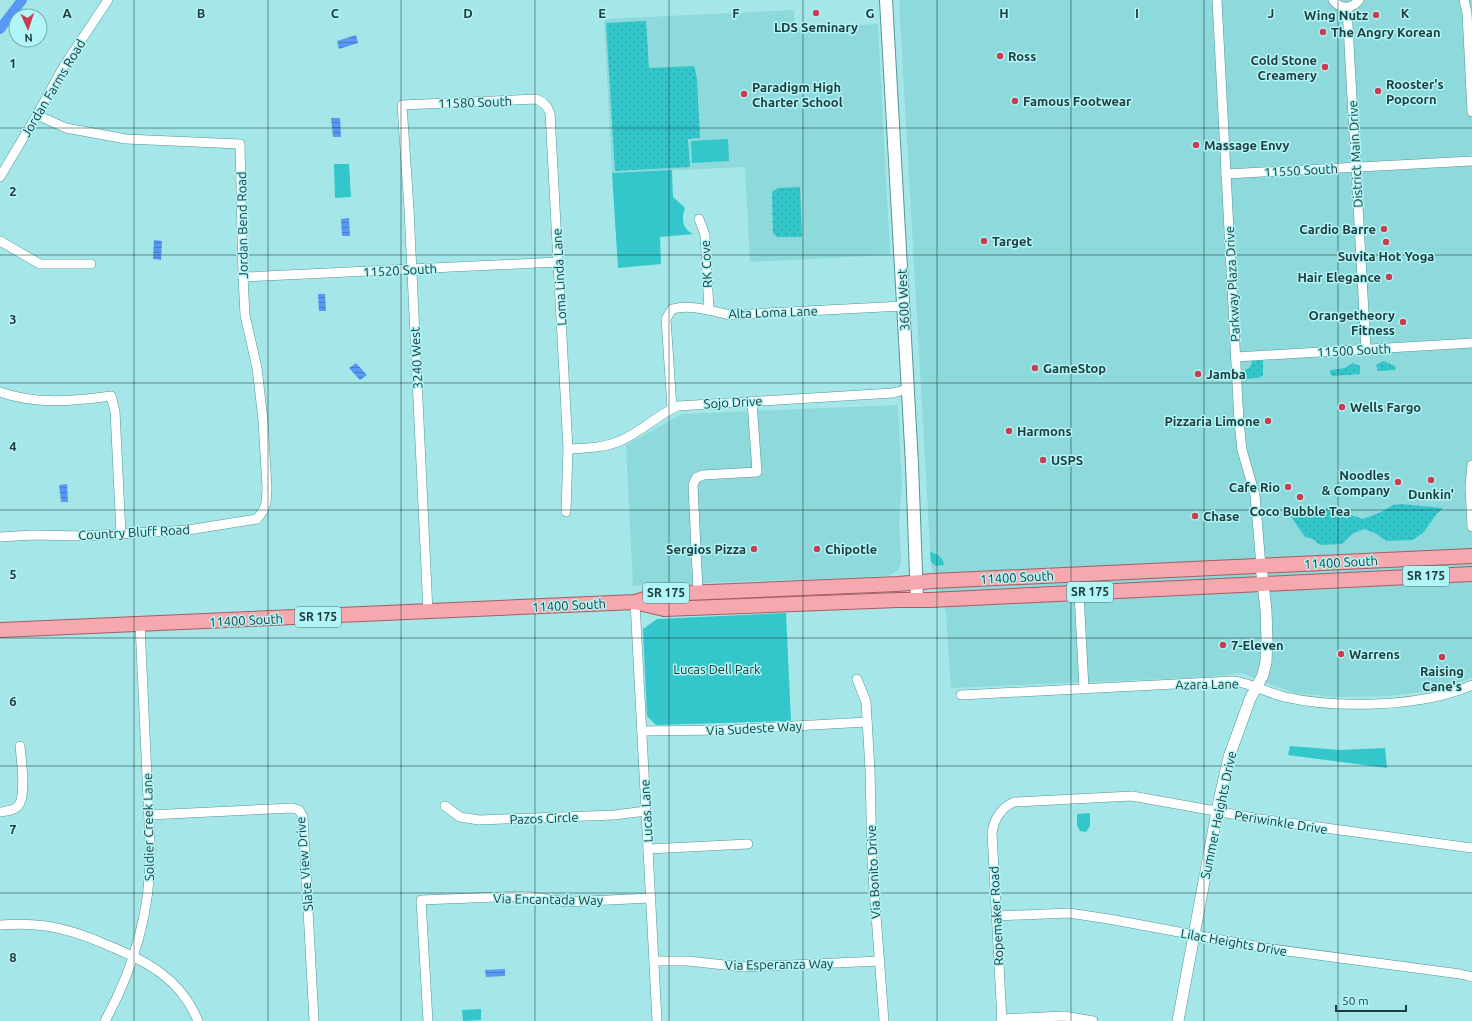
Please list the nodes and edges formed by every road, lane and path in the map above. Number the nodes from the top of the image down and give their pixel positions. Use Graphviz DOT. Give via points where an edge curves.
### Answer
graph roads {
  1 [pos="108,0"];
  2 [pos="886,0"];
  3 [pos="1217,0"];
  4 [pos="1332,0"];
  5 [pos="1359,0"];
  6 [pos="1464,0"];
  7 [pos="1347,8"];
  8 [pos="402,105"];
  9 [pos="547,106"];
  10 [pos="1472,112"];
  11 [pos="38,115"];
  12 [pos="1472,161"];
  13 [pos="1356,167"];
  14 [pos="1226,174"];
  15 [pos="0,177"];
  16 [pos="699,219"];
  17 [pos="0,241"];
  18 [pos="558,262"];
  19 [pos="91,264"];
  20 [pos="412,269"];
  21 [pos="243,277"];
  22 [pos="903,306"];
  23 [pos="709,310"];
  24 [pos="1472,343"];
  25 [pos="1366,349"];
  26 [pos="1236,357"];
  27 [pos="908,389"];
  28 [pos="0,392"];
  29 [pos="752,401"];
  30 [pos="672,408"];
  31 [pos="568,449"];
  32 [pos="1472,465"];
  33 [pos="263,511"];
  34 [pos="566,512"];
  35 [pos="1472,527"];
  36 [pos="121,534"];
  37 [pos="0,537"];
  38 [pos="1472,556"];
  39 [pos="1261,566"];
  40 [pos="1157,570"];
  41 [pos="1076,574"];
  42 [pos="1472,574"];
  43 [pos="916,582"];
  44 [pos="1262,584"];
  45 [pos="698,592"];
  46 [pos="1078,593"];
  47 [pos="970,598"];
  48 [pos="917,600"];
  49 [pos="635,602"];
  50 [pos="428,612"];
  51 [pos="140,624"];
  52 [pos="0,630"];
  53 [pos="857,679"];
  54 [pos="1472,685"];
  55 [pos="1256,687"];
  56 [pos="1084,689"];
  57 [pos="961,695"];
  58 [pos="867,722"];
  59 [pos="642,731"];
  60 [pos="20,746"];
  61 [pos="445,806"];
  62 [pos="646,811"];
  63 [pos="0,812"];
  64 [pos="1217,812"];
  65 [pos="999,813"];
  66 [pos="149,815"];
  67 [pos="748,844"];
  68 [pos="1472,848"];
  69 [pos="648,849"];
  70 [pos="651,898"];
  71 [pos="996,916"];
  72 [pos="0,925"];
  73 [pos="1194,935"];
  74 [pos="134,956"];
  75 [pos="880,960"];
  76 [pos="654,961"];
  77 [pos="1472,977"];
  78 [pos="1002,1020"];
  79 [pos="104,1021"];
  80 [pos="198,1021"];
  81 [pos="314,1021"];
  82 [pos="428,1021"];
  83 [pos="657,1021"];
  84 [pos="884,1021"];
  85 [pos="1093,1021"];
  86 [pos="1178,1021"];
  1 -- 11 [label="street, Jordan Farms Road" via="64,66"];
  2 -- 22 [label="main road, 3600 West"];
  3 -- 14 [label="street, Parkway Plaza Drive"];
  4 -- 7 [label="street" via="1338,6"];
  5 -- 7 [label="street"];
  6 -- 10 [label="street" via="1467,13"];
  7 -- 13 [label="street, District Main Drive"];
  8 -- 9 [label="street, 11580 South" via="536,99"];
  8 -- 20 [label="street, 3240 West"];
  9 -- 18 [label="street, Loma Linda Lane" via="552,122"];
  11 -- 15 [label="street, Jordan Farms Road"];
  11 -- 21 [label="street, Jordan Bend Road" via="66,128 126,139 240,144"];
  12 -- 13 [label="street, 11550 South"];
  13 -- 14 [label="street, 11550 South"];
  13 -- 25 [label="street, District Main Drive"];
  14 -- 26 [label="street, Parkway Plaza Drive"];
  16 -- 23 [label="street, RK Cove" via="705,235"];
  17 -- 19 [label="street" via="40,264"];
  18 -- 20 [label="street, 11520 South"];
  18 -- 31 [label="street, Loma Linda Lane"];
  20 -- 21 [label="street, 11520 South"];
  20 -- 50 [label="street, 3240 West"];
  21 -- 33 [label="street, Jordan Bend Road" via="245,315 263,420 267,488"];
  22 -- 23 [label="street, Alta Loma Lane" via="730,315"];
  22 -- 27 [label="main road, 3600 West"];
  23 -- 30 [label="street, Alta Loma Lane" via="677,308 667,316"];
  24 -- 25 [label="street, 11500 South"];
  25 -- 26 [label="street, 11500 South"];
  26 -- 39 [label="street, Parkway Plaza Drive" via="1242,450 1255,495"];
  27 -- 29 [label="street, Sojo Drive" via="893,393"];
  27 -- 43 [label="main road, 3600 West"];
  28 -- 36 [label="street" via="17,398 51,401 111,396 115,411"];
  29 -- 30 [label="street, Sojo Drive"];
  29 -- 45 [label="street" via="757,472 703,475 696,478 693,485"];
  30 -- 31 [label="street, Sojo Drive" via="620,441 596,448"];
  31 -- 34 [label="street, Loma Linda Lane"];
  32 -- 35 [label="street"];
  33 -- 36 [label="street, Country Bluff Road" via="257,519 188,530"];
  36 -- 37 [label="street, Country Bluff Road"];
  38 -- 39 [label="main road, 11400 South / SR 175"];
  39 -- 40 [label="main road, 11400 South / SR 175"];
  39 -- 44 [label="street, Summer Heights Drive"];
  40 -- 41 [label="main road, 11400 South / SR 175"];
  40 -- 46 [label="main road" via="1152,577 1145,580 1082,585"];
  41 -- 43 [label="main road, 11400 South / SR 175"];
  41 -- 47 [label="main road" via="1070,585 1010,589"];
  42 -- 44 [label="main road, 11400 South / SR 175"];
  43 -- 45 [label="main road, 11400 South / SR 175"];
  43 -- 48 [label="main road, 3600 West"];
  44 -- 46 [label="main road, 11400 South / SR 175"];
  44 -- 55 [label="street, Summer Heights Drive" via="1267,654 1263,675"];
  45 -- 49 [label="main road, 11400 South / SR 175" via="662,594"];
  46 -- 47 [label="main road, 11400 South / SR 175"];
  46 -- 56 [label="street"];
  47 -- 48 [label="main road, 11400 South / SR 175"];
  48 -- 49 [label="main road, 11400 South / SR 175" via="664,608"];
  49 -- 50 [label="main road, 11400 South / SR 175"];
  49 -- 59 [label="street, Lucas Lane"];
  50 -- 51 [label="main road, 11400 South / SR 175"];
  51 -- 52 [label="main road, 11400 South / SR 175"];
  51 -- 66 [label="street, Soldier Creek Lane"];
  53 -- 58 [label="street, Via Bonito Drive" via="865,699"];
  54 -- 55 [label="street, Azara Lane" via="1449,694 1366,703 1297,699"];
  55 -- 56 [label="street, Azara Lane" via="1225,681"];
  55 -- 64 [label="street, Summer Heights Drive" via="1228,757"];
  56 -- 57 [label="street, Azara Lane"];
  58 -- 59 [label="street, Via Sudeste Way" via="723,730"];
  58 -- 75 [label="street, Via Bonito Drive" via="872,862"];
  59 -- 62 [label="street, Lucas Lane"];
  60 -- 63 [label="street" via="22,798 18,806 10,811"];
  61 -- 62 [label="street, Pazos Circle" via="460,817 479,820 614,815"];
  62 -- 69 [label="street, Lucas Lane"];
  64 -- 65 [label="street, Periwinkle Drive" via="1125,796 1018,802"];
  64 -- 68 [label="street, Periwinkle Drive"];
  64 -- 73 [label="street, Summer Heights Drive"];
  65 -- 71 [label="street, Ropemaker Road" via="992,833"];
  66 -- 74 [label="street, Soldier Creek Lane" via="149,892"];
  66 -- 81 [label="street, Slate View Drive" via="292,808 299,810 303,817"];
  67 -- 69 [label="street"];
  69 -- 70 [label="street, Lucas Lane"];
  70 -- 76 [label="street, Lucas Lane"];
  70 -- 82 [label="street, Via Encantada Way" via="566,902 525,896 421,900"];
  71 -- 73 [label="street, Lilac Heights Drive" via="1069,913"];
  71 -- 78 [label="street, Ropemaker Road"];
  72 -- 74 [label="street" via="34,925 60,929 87,936"];
  73 -- 77 [label="street, Lilac Heights Drive" via="1271,949"];
  73 -- 86 [label="street, Summer Heights Drive"];
  74 -- 79 [label="street, Soldier Creek Lane" via="119,995"];
  74 -- 80 [label="street" via="159,971 175,985 188,1001"];
  75 -- 76 [label="street, Via Esperanza Way" via="743,967 688,961"];
  75 -- 84 [label="street, Via Bonito Drive"];
  76 -- 83 [label="street, Lucas Lane"];
  78 -- 85 [label="street" via="1064,1016"];
}
